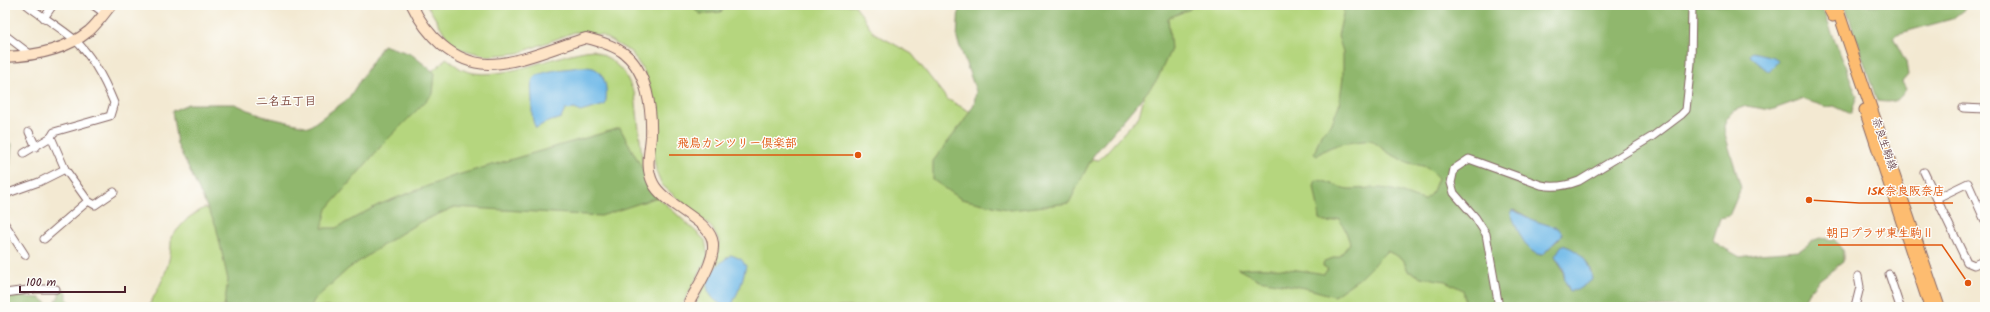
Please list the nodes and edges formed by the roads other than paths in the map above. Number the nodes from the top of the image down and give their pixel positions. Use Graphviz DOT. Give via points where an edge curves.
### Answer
graph roads {
  1 [pos="27,5"];
  2 [pos="54,5"];
  3 [pos="93,5"];
  4 [pos="111,5"];
  5 [pos="412,5"];
  6 [pos="1692,5"];
  7 [pos="1828,5"];
  8 [pos="1836,5"];
  9 [pos="104,14"];
  10 [pos="44,18"];
  11 [pos="5,35"];
  12 [pos="75,40"];
  13 [pos="30,54"];
  14 [pos="5,57"];
  15 [pos="1963,108"];
  16 [pos="1985,109"];
  17 [pos="29,132"];
  18 [pos="51,137"];
  19 [pos="36,147"];
  20 [pos="24,153"];
  21 [pos="66,169"];
  22 [pos="1924,172"];
  23 [pos="114,192"];
  24 [pos="6,196"];
  25 [pos="1937,198"];
  26 [pos="88,202"];
  27 [pos="1985,221"];
  28 [pos="5,224"];
  29 [pos="44,238"];
  30 [pos="25,255"];
  31 [pos="1985,260"];
  32 [pos="1889,274"];
  33 [pos="1858,276"];
  34 [pos="56,289"];
  35 [pos="5,293"];
  36 [pos="688,303"];
  37 [pos="1499,307"];
  38 [pos="1855,307"];
  39 [pos="1900,307"];
  40 [pos="1930,307"];
  41 [pos="1939,307"];
  1 -- 10 [label="street"];
  2 -- 10 [label="street"];
  3 -- 9 [label="street"];
  4 -- 9 [label="street"];
  5 -- 36 [label="street" via="428,33 438,44 472,61 502,63 586,38 599,41 625,54 638,70 648,102 651,123 648,170 653,185 707,230 712,239 713,257"];
  6 -- 37 [label="street" via="1691,63 1686,110 1653,136 1579,181 1568,185 1541,185 1469,159 1454,169 1451,183 1454,193 1486,234"];
  7 -- 40 [label="main road, 奈良生駒線"];
  8 -- 41 [label="main road, 奈良生駒線"];
  9 -- 12 [label="street" via="89,31"];
  10 -- 12 [label="street"];
  11 -- 13 [label="street"];
  12 -- 13 [label="street" via="51,51"];
  12 -- 18 [label="street" via="91,60 114,103 110,116 54,132"];
  13 -- 14 [label="street"];
  15 -- 16 [label="street"];
  17 -- 19 [label="street"];
  18 -- 19 [label="street"];
  18 -- 21 [label="street"];
  19 -- 20 [label="street"];
  21 -- 24 [label="street"];
  21 -- 26 [label="street"];
  22 -- 25 [label="street"];
  23 -- 26 [label="street" via="95,205"];
  25 -- 27 [label="street" via="1968,183"];
  25 -- 31 [label="street" via="1967,262 1974,265"];
  26 -- 29 [label="street"];
  28 -- 30 [label="street"];
  32 -- 39 [label="street"];
  33 -- 38 [label="street" via="1860,287"];
  34 -- 35 [label="street"];
}
